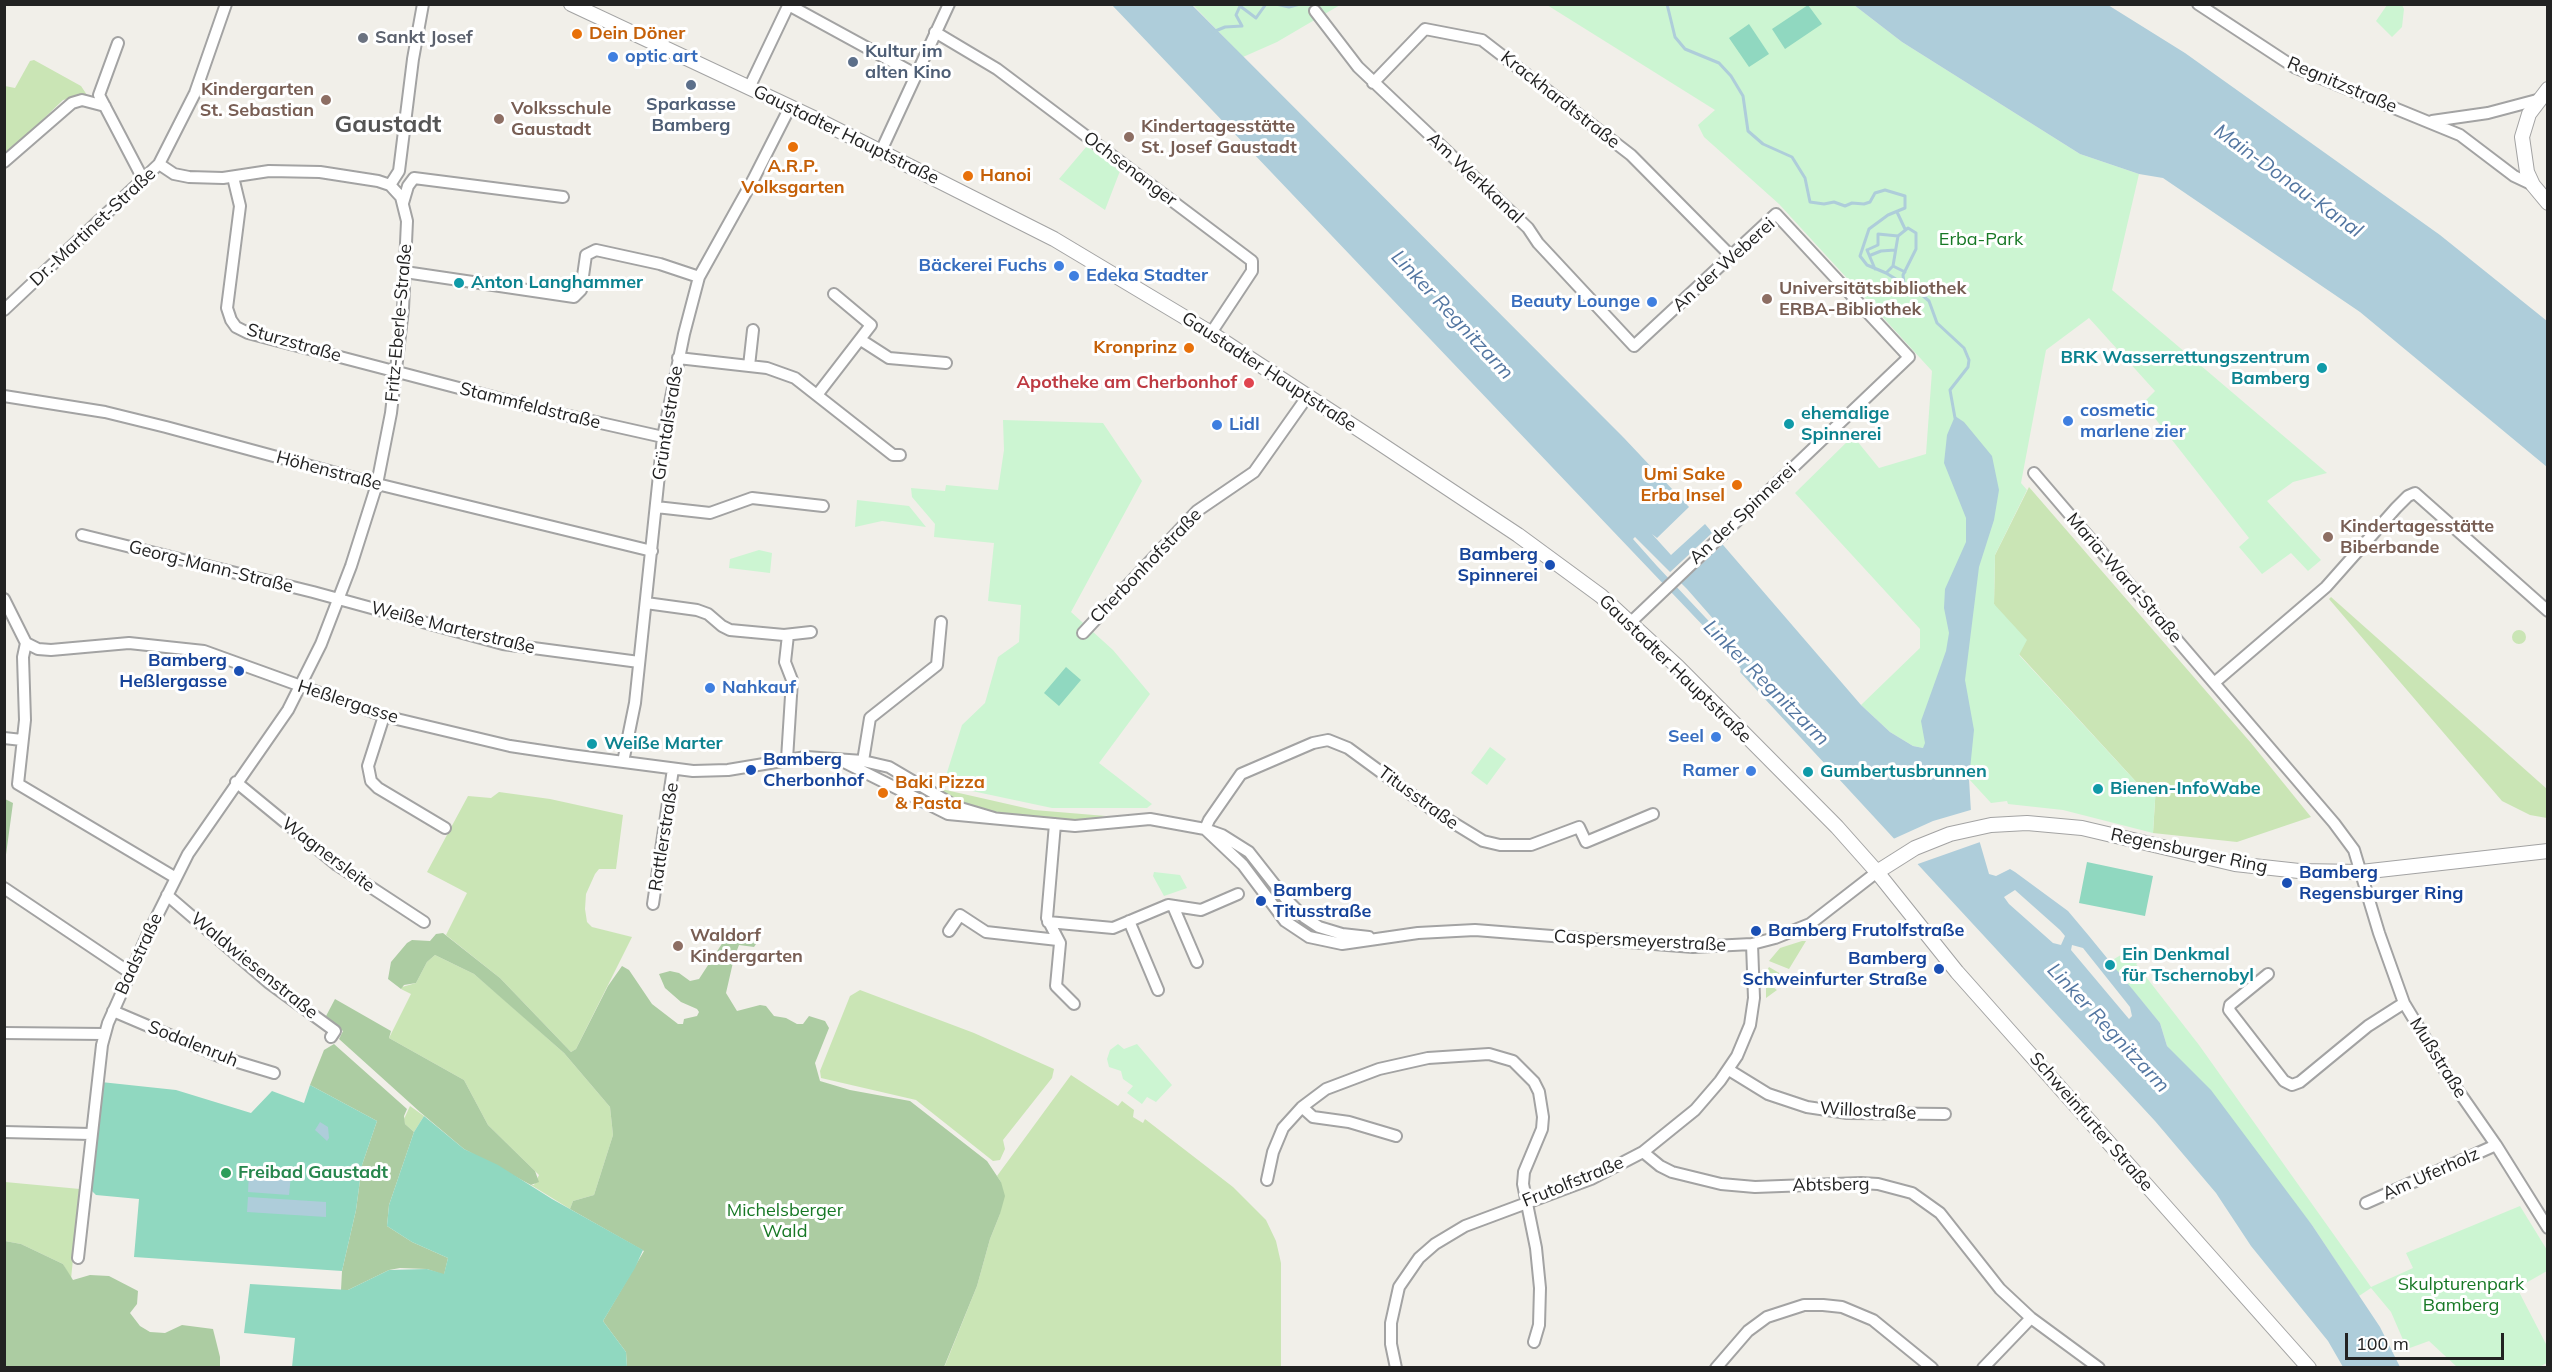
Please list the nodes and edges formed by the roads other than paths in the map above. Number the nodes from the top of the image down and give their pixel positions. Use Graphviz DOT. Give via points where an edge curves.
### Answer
graph roads {
  1 [pos="226,4"];
  2 [pos="423,4"];
  3 [pos="571,4"];
  4 [pos="949,4"];
  5 [pos="2198,4"];
  6 [pos="788,5"];
  7 [pos="1315,11"];
  8 [pos="935,32"];
  9 [pos="118,43"];
  10 [pos="915,74"];
  11 [pos="1373,83"];
  12 [pos="749,88"];
  13 [pos="2547,89"];
  14 [pos="2537,100"];
  15 [pos="105,106"];
  16 [pos="790,106"];
  17 [pos="2430,121"];
  18 [pos="881,151"];
  19 [pos="4,162"];
  20 [pos="159,164"];
  21 [pos="398,176"];
  22 [pos="233,177"];
  23 [pos="414,178"];
  24 [pos="144,180"];
  25 [pos="390,185"];
  26 [pos="2533,185"];
  27 [pos="563,197"];
  28 [pos="403,203"];
  29 [pos="2547,203"];
  30 [pos="1731,256"];
  31 [pos="405,272"];
  32 [pos="699,277"];
  33 [pos="834,294"];
  34 [pos="4,310"];
  35 [pos="753,330"];
  36 [pos="1210,333"];
  37 [pos="861,340"];
  38 [pos="1634,346"];
  39 [pos="1909,357"];
  40 [pos="678,358"];
  41 [pos="946,363"];
  42 [pos="749,366"];
  43 [pos="396,371"];
  44 [pos="817,395"];
  45 [pos="4,396"];
  46 [pos="1307,397"];
  47 [pos="663,437"];
  48 [pos="900,455"];
  49 [pos="2034,473"];
  50 [pos="376,484"];
  51 [pos="823,506"];
  52 [pos="656,507"];
  53 [pos="82,535"];
  54 [pos="652,551"];
  55 [pos="4,599"];
  56 [pos="339,599"];
  57 [pos="646,603"];
  58 [pos="2547,611"];
  59 [pos="941,622"];
  60 [pos="1631,622"];
  61 [pos="811,632"];
  62 [pos="1083,633"];
  63 [pos="788,635"];
  64 [pos="26,644"];
  65 [pos="639,662"];
  66 [pos="2214,683"];
  67 [pos="301,688"];
  68 [pos="384,716"];
  69 [pos="4,738"];
  70 [pos="22,740"];
  71 [pos="787,759"];
  72 [pos="835,759"];
  73 [pos="864,761"];
  74 [pos="623,762"];
  75 [pos="674,770"];
  76 [pos="236,782"];
  77 [pos="1653,814"];
  78 [pos="994,818"];
  79 [pos="1055,824"];
  80 [pos="445,828"];
  81 [pos="1205,829"];
  82 [pos="2547,851"];
  83 [pos="1877,872"];
  84 [pos="2361,872"];
  85 [pos="176,878"];
  86 [pos="4,888"];
  87 [pos="1238,894"];
  88 [pos="167,895"];
  89 [pos="653,904"];
  90 [pos="1173,906"];
  91 [pos="1129,921"];
  92 [pos="424,922"];
  93 [pos="1048,922"];
  94 [pos="949,931"];
  95 [pos="1058,940"];
  96 [pos="1752,944"];
  97 [pos="1197,962"];
  98 [pos="129,972"];
  99 [pos="2268,974"];
  100 [pos="1158,990"];
  101 [pos="2404,1003"];
  102 [pos="1074,1004"];
  103 [pos="113,1011"];
  104 [pos="4,1033"];
  105 [pos="104,1034"];
  106 [pos="331,1037"];
  107 [pos="1729,1070"];
  108 [pos="274,1073"];
  109 [pos="1302,1107"];
  110 [pos="1945,1114"];
  111 [pos="4,1132"];
  112 [pos="91,1134"];
  113 [pos="1396,1136"];
  114 [pos="2496,1145"];
  115 [pos="1643,1152"];
  116 [pos="1267,1180"];
  117 [pos="1526,1202"];
  118 [pos="2366,1203"];
  119 [pos="2547,1228"];
  120 [pos="78,1258"];
  121 [pos="2031,1318"];
  122 [pos="1534,1342"];
  123 [pos="1396,1368"];
  124 [pos="1716,1368"];
  125 [pos="1932,1368"];
  126 [pos="1983,1368"];
  127 [pos="2099,1368"];
  128 [pos="2309,1368"];
  1 -- 20 [label="street, Dr.-Martinet-Straße" via="195,93"];
  2 -- 21 [label="street"];
  3 -- 12 [label="street, Gaustadter Hauptstraße"];
  4 -- 8 [label="street"];
  5 -- 17 [label="street, Regnitzstraße" via="2294,67"];
  6 -- 10 [label="street"];
  6 -- 12 [label="street"];
  7 -- 11 [label="street, Am Werkkanal"];
  8 -- 10 [label="street"];
  8 -- 36 [label="street, Ochsenanger" via="997,69 1252,261 1252,271"];
  9 -- 15 [label="street" via="100,88"];
  10 -- 18 [label="street"];
  11 -- 30 [label="street, Krackhardtstraße" via="1425,29 1482,40 1630,155"];
  11 -- 38 [label="street, Am Werkkanal" via="1528,228"];
  12 -- 16 [label="street, Gaustadter Hauptstraße"];
  13 -- 14 [label="street"];
  14 -- 17 [label="street, Regnitzstraße" via="2488,113"];
  14 -- 26 [label="street" via="2522,137 2523,156"];
  15 -- 19 [label="street" via="82,100 72,103"];
  15 -- 24 [label="street"];
  16 -- 18 [label="street, Gaustadter Hauptstraße"];
  16 -- 32 [label="street, Grüntalstraße"];
  17 -- 26 [label="street, Regnitzstraße" via="2460,135 2514,176"];
  18 -- 36 [label="street, Gaustadter Hauptstraße" via="1054,239"];
  20 -- 22 [label="street" via="182,176"];
  20 -- 24 [label="street, Dr.-Martinet-Straße"];
  21 -- 23 [label="street"];
  21 -- 25 [label="street"];
  22 -- 25 [label="street" via="269,171 320,172"];
  22 -- 43 [label="street, Sturzstraße" via="240,206 227,308 236,327"];
  23 -- 27 [label="street"];
  23 -- 28 [label="street"];
  24 -- 34 [label="street, Dr.-Martinet-Straße"];
  25 -- 28 [label="street, Fritz-Eberle-Straße"];
  26 -- 29 [label="street"];
  28 -- 31 [label="street, Fritz-Eberle-Straße" via="407,220"];
  30 -- 38 [label="street, An der Weberei"];
  30 -- 39 [label="street, An der Weberei" via="1776,214"];
  31 -- 32 [label="street" via="574,297 581,290 586,255 596,250"];
  31 -- 43 [label="street, Fritz-Eberle-Straße"];
  32 -- 40 [label="street, Grüntalstraße"];
  33 -- 37 [label="street" via="871,326"];
  35 -- 42 [label="street"];
  36 -- 46 [label="street, Gaustadter Hauptstraße"];
  37 -- 41 [label="street" via="889,357"];
  37 -- 44 [label="street"];
  39 -- 60 [label="street, An der Spinnerei"];
  40 -- 42 [label="street"];
  40 -- 47 [label="street, Grüntalstraße"];
  42 -- 44 [label="street" via="795,378"];
  43 -- 47 [label="street, Stammfeldstraße"];
  43 -- 50 [label="street, Fritz-Eberle-Straße"];
  44 -- 48 [label="street" via="894,455"];
  45 -- 50 [label="street, Höhenstraße" via="105,412"];
  46 -- 60 [label="street, Gaustadter Hauptstraße" via="1527,541"];
  46 -- 62 [label="street, Cherbonhofstraße" via="1254,472 1197,511"];
  47 -- 52 [label="street, Grüntalstraße"];
  49 -- 66 [label="street, Maria-Ward-Straße"];
  50 -- 54 [label="street, Höhenstraße"];
  50 -- 56 [label="street, Fritz-Eberle-Straße"];
  51 -- 52 [label="street" via="752,498 710,513"];
  52 -- 54 [label="street, Grüntalstraße"];
  53 -- 56 [label="street, Georg-Mann-Straße"];
  54 -- 57 [label="street, Grüntalstraße"];
  55 -- 64 [label="street"];
  56 -- 65 [label="street, Weiße Marterstraße" via="503,644"];
  56 -- 67 [label="street, Fritz-Eberle-Straße"];
  57 -- 63 [label="street" via="697,610 730,630"];
  57 -- 65 [label="street, Grüntalstraße"];
  58 -- 66 [label="street" via="2415,493 2396,508 2322,591"];
  59 -- 73 [label="street" via="937,665 870,717"];
  60 -- 83 [label="street, Gaustadter Hauptstraße" via="1795,784"];
  61 -- 63 [label="street"];
  63 -- 71 [label="street" via="785,662 792,680"];
  64 -- 67 [label="street, Heßlergasse" via="51,650 129,643 180,647 231,660"];
  64 -- 70 [label="street"];
  65 -- 74 [label="street, Grüntalstraße"];
  66 -- 84 [label="street, Maria-Ward-Straße" via="2337,826 2354,850"];
  67 -- 68 [label="street, Heßlergasse"];
  67 -- 76 [label="street, Badstraße"];
  68 -- 74 [label="street, Heßlergasse" via="510,746"];
  68 -- 80 [label="street" via="368,766 371,781"];
  69 -- 70 [label="street"];
  70 -- 85 [label="street" via="18,784"];
  71 -- 72 [label="street, Caspersmeyerstraße"];
  71 -- 75 [label="street, Caspersmeyerstraße" via="715,772"];
  72 -- 73 [label="street, Caspersmeyerstraße"];
  72 -- 78 [label="street, Caspersmeyerstraße" via="937,810"];
  73 -- 78 [label="street, Caspersmeyerstraße" via="889,767 957,807"];
  74 -- 75 [label="street, Heßlergasse"];
  75 -- 89 [label="street, Rattlerstraße"];
  76 -- 85 [label="street, Badstraße"];
  76 -- 92 [label="street, Wagnersleite" via="337,865"];
  77 -- 81 [label="street, Titusstraße" via="1586,842 1579,827 1531,845 1500,845 1470,836 1348,748 1328,740 1241,774"];
  78 -- 79 [label="street, Caspersmeyerstraße"];
  79 -- 81 [label="street, Caspersmeyerstraße" via="1150,819"];
  79 -- 93 [label="street"];
  81 -- 96 [label="street, Caspersmeyerstraße" via="1249,852 1295,910 1319,927 1342,934 1381,938 1475,930 1693,947"];
  82 -- 84 [label="street, Regensburger Ring"];
  83 -- 84 [label="street, Regensburger Ring" via="1950,834 2000,824 2037,823 2074,827 2252,867"];
  83 -- 96 [label="street, Caspersmeyerstraße" via="1810,924"];
  83 -- 128 [label="street, Schweinfurter Straße" via="1957,972"];
  84 -- 101 [label="street, Mußstraße"];
  85 -- 88 [label="street, Badstraße"];
  86 -- 98 [label="street"];
  87 -- 90 [label="street" via="1201,910"];
  88 -- 98 [label="street, Badstraße"];
  88 -- 106 [label="street, Waldwiesenstraße" via="268,982 335,1031"];
  90 -- 91 [label="street"];
  90 -- 97 [label="street"];
  91 -- 93 [label="street" via="1113,928"];
  91 -- 100 [label="street"];
  93 -- 95 [label="street"];
  94 -- 95 [label="street" via="960,915 986,932"];
  95 -- 102 [label="street" via="1056,986"];
  96 -- 107 [label="street, Frutolfstraße" via="1752,1016 1744,1043"];
  98 -- 103 [label="street, Badstraße"];
  99 -- 101 [label="street" via="2229,1010 2284,1081 2292,1085"];
  101 -- 114 [label="street, Mußstraße"];
  103 -- 105 [label="street, Badstraße"];
  103 -- 108 [label="street, Sodalenruh" via="220,1057"];
  104 -- 105 [label="street"];
  105 -- 112 [label="street, Badstraße"];
  107 -- 110 [label="street, Willostraße" via="1768,1094 1807,1107 1846,1113"];
  107 -- 115 [label="street, Frutolfstraße" via="1698,1108"];
  109 -- 113 [label="street" via="1313,1117 1349,1122"];
  109 -- 116 [label="street" via="1283,1128"];
  109 -- 117 [label="street" via="1337,1084 1402,1063 1463,1055 1506,1058 1519,1065 1534,1082 1542,1104 1542,1129 1524,1172"];
  111 -- 112 [label="street"];
  112 -- 120 [label="street, Badstraße"];
  114 -- 118 [label="street, Am Uferholz"];
  114 -- 119 [label="street, Mußstraße"];
  115 -- 117 [label="street, Frutolfstraße" via="1591,1179"];
  115 -- 121 [label="street, Abtsberg" via="1672,1172 1721,1184 1861,1183 1912,1193 1940,1213 1988,1276"];
  117 -- 122 [label="street" via="1540,1288 1539,1325"];
  117 -- 123 [label="street, Frutolfstraße" via="1449,1234 1419,1258 1399,1287 1393,1308 1391,1344"];
  121 -- 126 [label="street"];
  121 -- 127 [label="street, Abtsberg"];
  124 -- 125 [label="street" via="1748,1331 1767,1317 1804,1305 1842,1307 1873,1320"];
}
